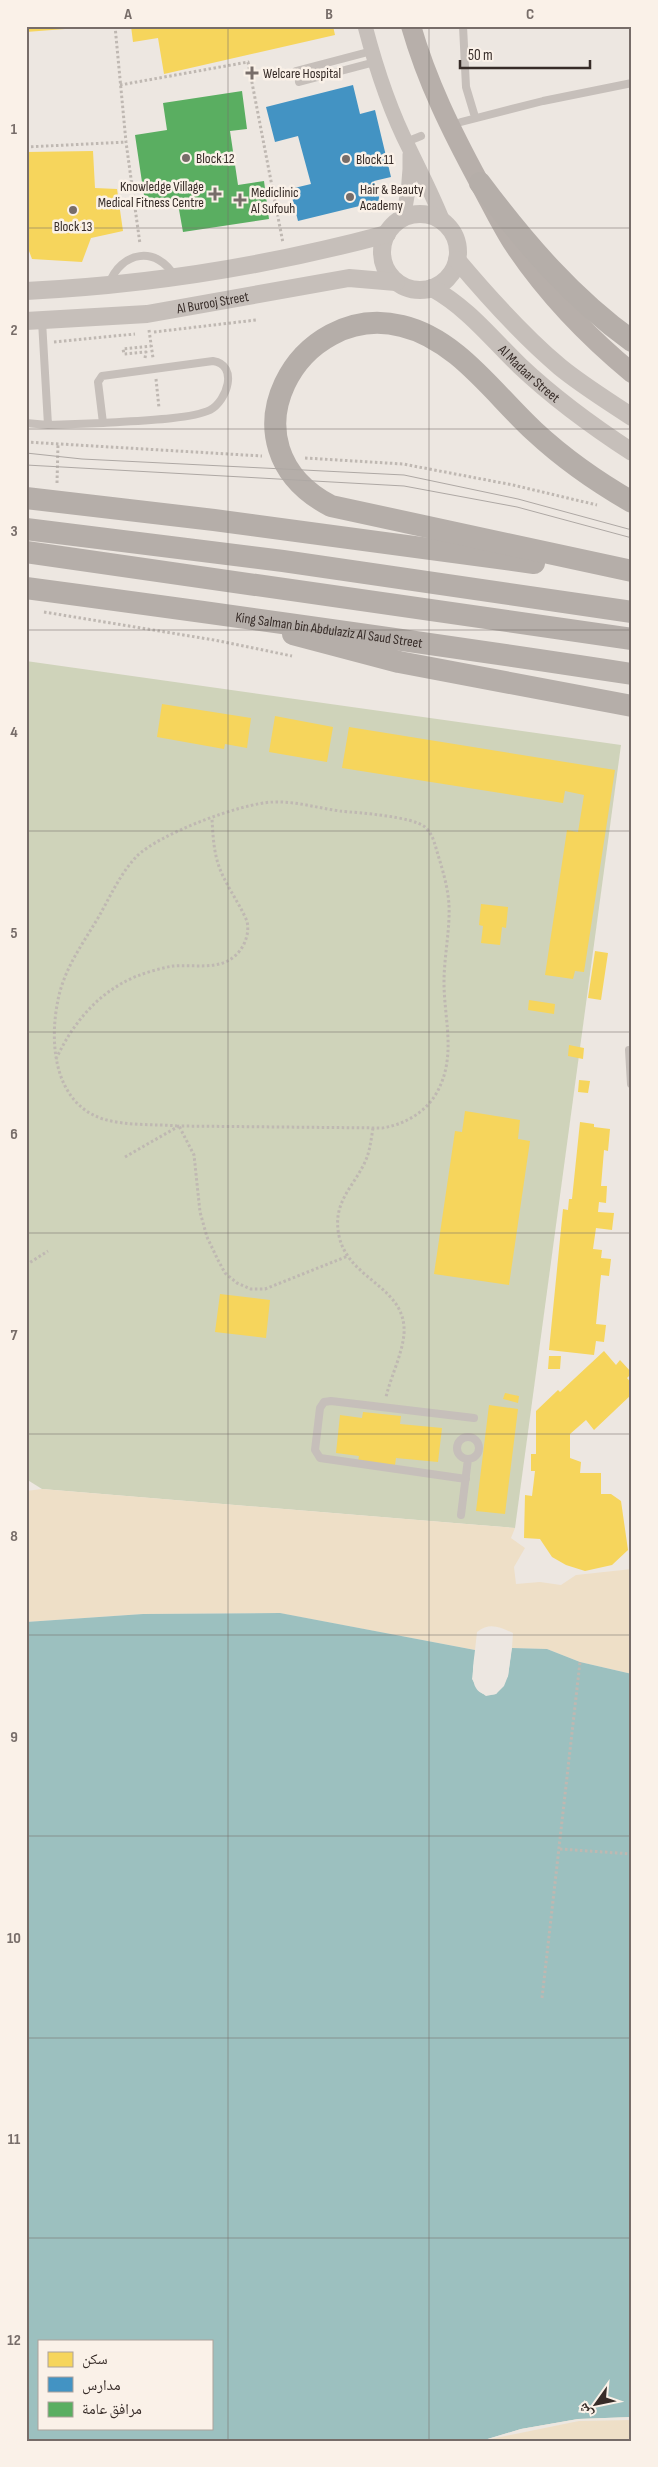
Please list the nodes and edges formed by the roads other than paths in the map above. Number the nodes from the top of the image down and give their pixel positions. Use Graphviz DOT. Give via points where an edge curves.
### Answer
graph roads {
  1 [pos="365,26"];
  2 [pos="411,26"];
  3 [pos="463,26"];
  4 [pos="373,57"];
  5 [pos="296,70"];
  6 [pos="299,82"];
  7 [pos="632,82"];
  8 [pos="474,116"];
  9 [pos="461,122"];
  10 [pos="421,136"];
  11 [pos="408,146"];
  12 [pos="480,183"];
  13 [pos="402,219"];
  14 [pos="444,224"];
  15 [pos="386,234"];
  16 [pos="457,260"];
  17 [pos="176,278"];
  18 [pos="396,282"];
  19 [pos="109,285"];
  20 [pos="432,288"];
  21 [pos="26,291"];
  22 [pos="34,321"];
  23 [pos="632,341"];
  24 [pos="632,373"];
  25 [pos="632,417"];
  26 [pos="26,422"];
  27 [pos="103,423"];
  28 [pos="48,425"];
  29 [pos="632,452"];
  30 [pos="26,498"];
  31 [pos="632,502"];
  32 [pos="26,529"];
  33 [pos="26,552"];
  34 [pos="632,572"];
  35 [pos="632,576"];
  36 [pos="26,588"];
  37 [pos="632,612"];
  38 [pos="247,619"];
  39 [pos="632,639"];
  40 [pos="632,674"];
  41 [pos="632,706"];
  42 [pos="629,1050"];
  43 [pos="632,1082"];
  44 [pos="474,1418"];
  45 [pos="468,1459"];
  46 [pos="466,1479"];
  47 [pos="461,1515"];
  1 -- 4 [label="street"];
  2 -- 12 [label="main road" via="434,94"];
  3 -- 8 [label="lane" via="466,87"];
  4 -- 5 [label="lane"];
  4 -- 6 [label="lane"];
  4 -- 11 [label="street"];
  7 -- 8 [label="lane"];
  8 -- 9 [label="lane"];
  10 -- 11 [label="lane"];
  11 -- 13 [label="street" via="411,173"];
  11 -- 14 [label="street"];
  12 -- 23 [label="main road" via="548,267 586,304"];
  12 -- 24 [label="main road" via="512,241 536,275 581,328"];
  13 -- 14 [label="street" via="424,215"];
  13 -- 15 [label="street"];
  14 -- 16 [label="street" via="456,240"];
  15 -- 17 [label="street, Al Burooj Street" via="286,259"];
  15 -- 18 [label="street" via="382,255 389,275"];
  16 -- 20 [label="street" via="452,272"];
  16 -- 25 [label="street, Al Madaar Street" via="489,298 561,368"];
  17 -- 19 [label="street, Al Burooj Street"];
  17 -- 19 [label="lane" via="163,261 142,256 120,264"];
  18 -- 20 [label="street" via="408,288"];
  18 -- 22 [label="street, Al Burooj Street" via="349,278 147,314"];
  19 -- 21 [label="street, Al Burooj Street"];
  20 -- 29 [label="street, Al Madaar Street" via="468,313 556,398"];
  22 -- 28 [label="lane"];
  26 -- 28 [label="lane"];
  27 -- 27 [label="lane" via="210,410 223,397 229,376 227,368 221,362 213,361 105,375 99,378"];
  27 -- 28 [label="lane"];
  30 -- 35 [label="main road"];
  31 -- 34 [label="main road" via="571,462 516,414 452,350 418,330 382,323 337,333 313,347 300,360 281,392 275,428 281,457 303,488 330,506"];
  32 -- 37 [label="main road" via="283,561"];
  33 -- 39 [label="main road"];
  36 -- 38 [label="main road, King Salman bin Abdulaziz Al Saud Street"];
  38 -- 40 [label="main road, King Salman bin Abdulaziz Al Saud Street" via="324,627"];
  38 -- 41 [label="main road" via="322,643 398,662"];
  42 -- 43 [label="lane"];
  44 -- 46 [label="lane" via="330,1401 324,1402 320,1408 316,1453 324,1458"];
  45 -- 46 [label="lane"];
  46 -- 47 [label="lane"];
}
